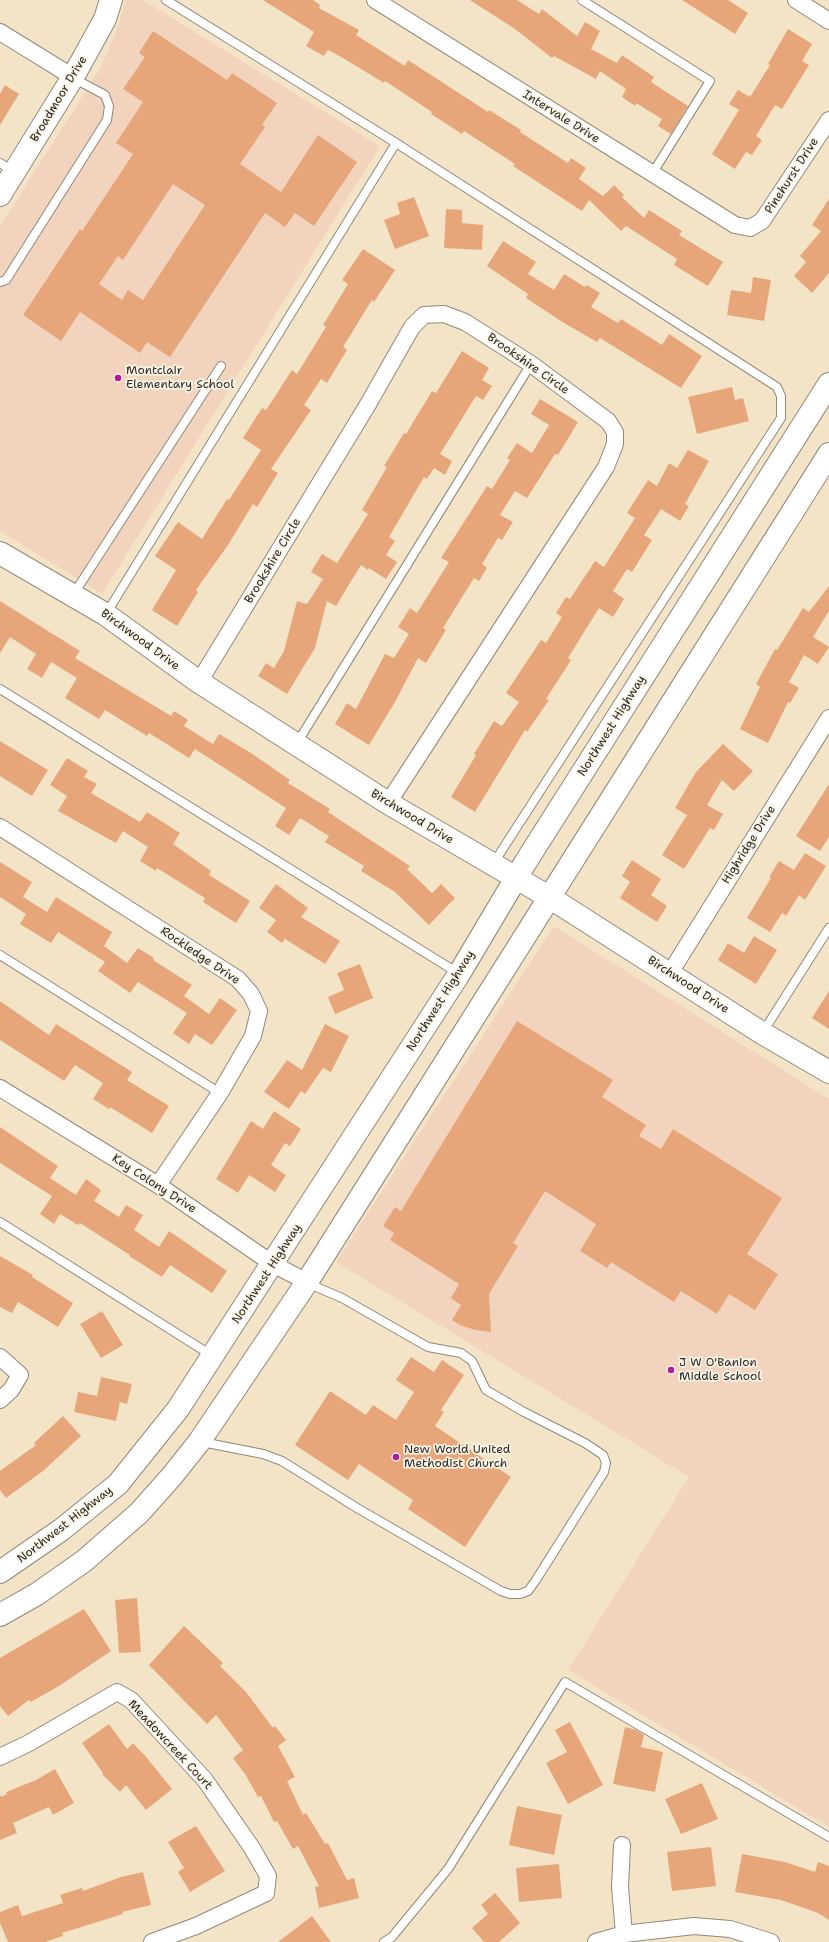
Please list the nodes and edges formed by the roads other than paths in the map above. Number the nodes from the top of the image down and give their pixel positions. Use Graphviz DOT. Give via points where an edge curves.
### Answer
graph roads {
  1 [pos="111,0"];
  2 [pos="166,0"];
  3 [pos="375,0"];
  4 [pos="582,0"];
  5 [pos="796,0"];
  6 [pos="829,21"];
  7 [pos="0,32"];
  8 [pos="73,78"];
  9 [pos="829,120"];
  10 [pos="396,143"];
  11 [pos="7,167"];
  12 [pos="652,174"];
  13 [pos="0,195"];
  14 [pos="750,228"];
  15 [pos="0,282"];
  16 [pos="531,364"];
  17 [pos="221,366"];
  18 [pos="829,384"];
  19 [pos="829,454"];
  20 [pos="0,553"];
  21 [pos="73,596"];
  22 [pos="105,614"];
  23 [pos="199,682"];
  24 [pos="0,689"];
  25 [pos="829,718"];
  26 [pos="297,744"];
  27 [pos="388,803"];
  28 [pos="0,827"];
  29 [pos="492,865"];
  30 [pos="516,878"];
  31 [pos="548,897"];
  32 [pos="829,928"];
  33 [pos="0,955"];
  34 [pos="670,973"];
  35 [pos="459,974"];
  36 [pos="762,1033"];
  37 [pos="829,1072"];
  38 [pos="0,1088"];
  39 [pos="220,1093"];
  40 [pos="158,1185"];
  41 [pos="0,1222"];
  42 [pos="273,1264"];
  43 [pos="306,1282"];
  44 [pos="0,1357"];
  45 [pos="214,1357"];
  46 [pos="0,1400"];
  47 [pos="199,1442"];
  48 [pos="0,1572"];
  49 [pos="0,1615"];
  50 [pos="0,1757"];
  51 [pos="829,1837"];
  52 [pos="622,1845"];
  53 [pos="624,1934"];
  54 [pos="152,1942"];
  55 [pos="384,1942"];
  56 [pos="596,1942"];
  57 [pos="771,1942"];
  1 -- 8 [label="main road, Broadmoor Drive" via="105,19"];
  2 -- 10 [label="lane"];
  3 -- 12 [label="street, Intervale Drive"];
  4 -- 12 [label="lane" via="710,81"];
  5 -- 6 [label="street"];
  7 -- 8 [label="street"];
  8 -- 11 [label="main road, Broadmoor Drive"];
  8 -- 15 [label="lane" via="105,95 109,106 107,120 6,280"];
  9 -- 14 [label="street, Pinehurst Drive" via="762,221"];
  10 -- 22 [label="lane"];
  10 -- 29 [label="lane" via="778,387 781,396 781,418"];
  11 -- 13 [label="main road, Broadmoor Drive"];
  12 -- 14 [label="street, Intervale Drive" via="735,226"];
  16 -- 23 [label="street, Brookshire Circle" via="465,322 444,314 424,315 412,327 367,406"];
  16 -- 26 [label="lane"];
  16 -- 27 [label="street, Brookshire Circle" via="608,421 615,432 615,444 606,467"];
  17 -- 21 [label="lane"];
  18 -- 30 [label="main road, Northwest Highway"];
  19 -- 31 [label="main road"];
  20 -- 21 [label="main road, Birchwood Drive"];
  21 -- 22 [label="main road, Birchwood Drive"];
  22 -- 23 [label="main road, Birchwood Drive"];
  23 -- 26 [label="main road, Birchwood Drive"];
  24 -- 35 [label="lane"];
  25 -- 34 [label="street, Highridge Drive"];
  26 -- 27 [label="main road, Birchwood Drive"];
  27 -- 29 [label="main road, Birchwood Drive"];
  28 -- 39 [label="street, Rockledge Drive" via="238,979 251,994 258,1011 254,1036"];
  29 -- 30 [label="main road, Birchwood Drive"];
  30 -- 31 [label="main road, Birchwood Drive"];
  30 -- 35 [label="main road, Northwest Highway"];
  31 -- 34 [label="main road, Birchwood Drive"];
  31 -- 43 [label="main road"];
  32 -- 36 [label="lane"];
  33 -- 39 [label="lane"];
  34 -- 36 [label="main road, Birchwood Drive"];
  35 -- 42 [label="main road, Northwest Highway"];
  36 -- 37 [label="main road, Birchwood Drive"];
  38 -- 40 [label="street, Key Colony Drive"];
  39 -- 40 [label="street, Rockledge Drive"];
  40 -- 42 [label="street, Key Colony Drive"];
  41 -- 45 [label="lane"];
  42 -- 43 [label="street, Key Colony Drive"];
  42 -- 45 [label="main road, Northwest Highway"];
  43 -- 47 [label="main road"];
  43 -- 47 [label="lane" via="342,1298 428,1347 461,1353 472,1361 486,1390 603,1455 606,1463 604,1472 536,1580 528,1591 520,1594 501,1591 357,1508 282,1461 264,1454"];
  44 -- 46 [label="street" via="20,1375 11,1390"];
  45 -- 48 [label="main road, Northwest Highway" via="178,1410 118,1484 61,1530"];
  47 -- 49 [label="main road" via="138,1513 84,1561"];
  50 -- 54 [label="street, Meadowcreek Court" via="117,1692 131,1700 206,1780 268,1876 266,1893 196,1926"];
  51 -- 55 [label="lane" via="565,1682 448,1869 392,1937"];
  52 -- 53 [label="street" via="620,1887"];
  53 -- 56 [label="street"];
  53 -- 57 [label="street" via="694,1926 730,1930"];
}
